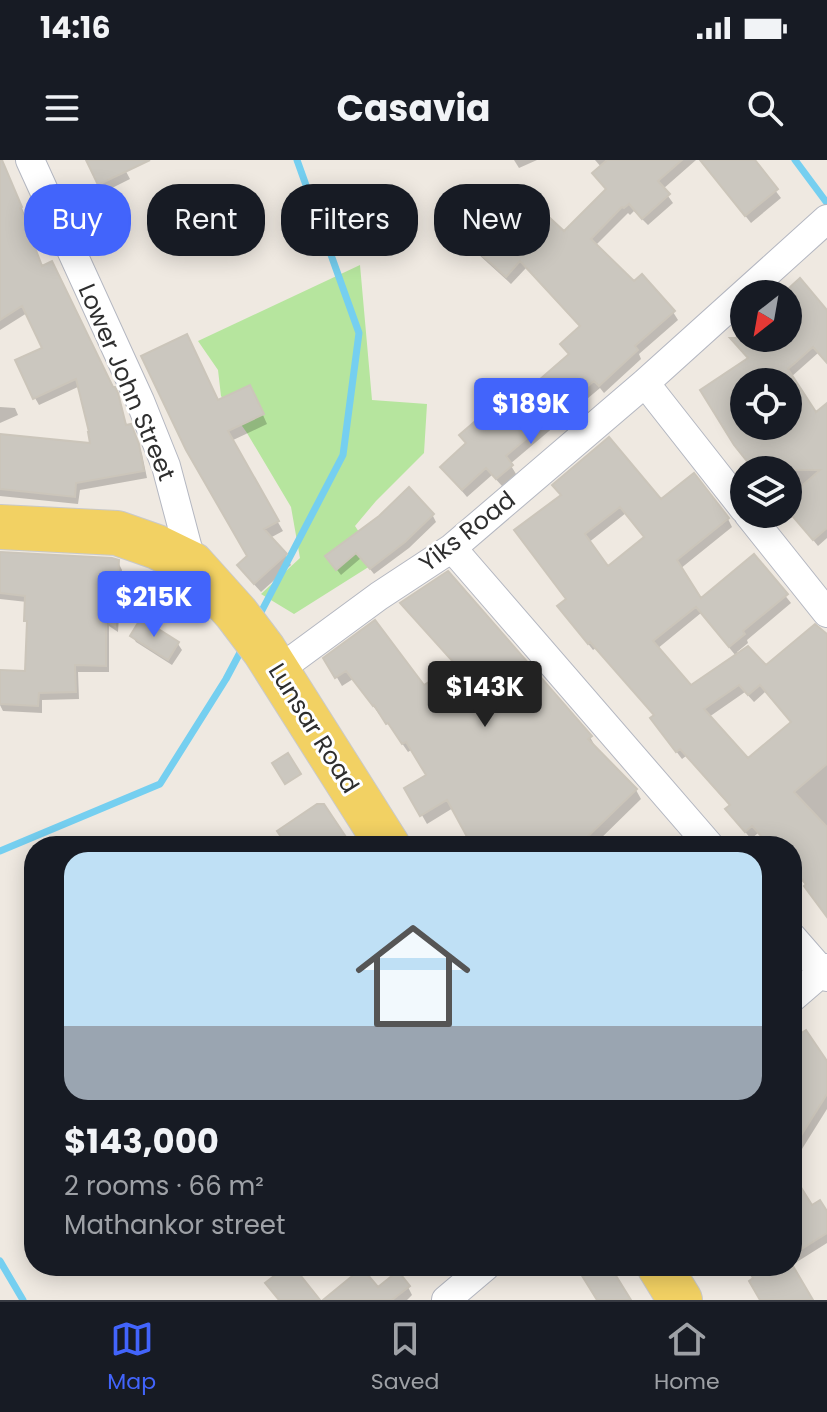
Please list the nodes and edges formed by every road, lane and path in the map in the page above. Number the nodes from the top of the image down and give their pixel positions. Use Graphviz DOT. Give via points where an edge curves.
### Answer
graph roads {
  1 [pos="30,160"];
  2 [pos="827,219"];
  3 [pos="645,383"];
  4 [pos="730,492"];
  5 [pos="0,527"];
  6 [pos="759,528"];
  7 [pos="452,548"];
  8 [pos="192,564"];
  9 [pos="827,613"];
  10 [pos="270,660"];
  11 [pos="382,836"];
  12 [pos="701,836"];
  13 [pos="802,947"];
  14 [pos="826,972"];
  15 [pos="802,990"];
  16 [pos="474,1276"];
  17 [pos="665,1276"];
  18 [pos="446,1300"];
  19 [pos="680,1300"];
  1 -- 8 [label="street, Lower John Street" via="140,401 166,466"];
  2 -- 3 [label="street, Yiks Road"];
  3 -- 4 [label="street"];
  3 -- 7 [label="street, Yiks Road"];
  5 -- 8 [label="main road" via="117,533"];
  6 -- 9 [label="street"];
  7 -- 10 [label="street, Yiks Road"];
  7 -- 12 [label="street"];
  8 -- 10 [label="main road, Lunsar Road"];
  10 -- 11 [label="main road, Lunsar Road"];
  13 -- 14 [label="street"];
  14 -- 15 [label="street"];
  16 -- 18 [label="street"];
  17 -- 19 [label="main road"];
}
